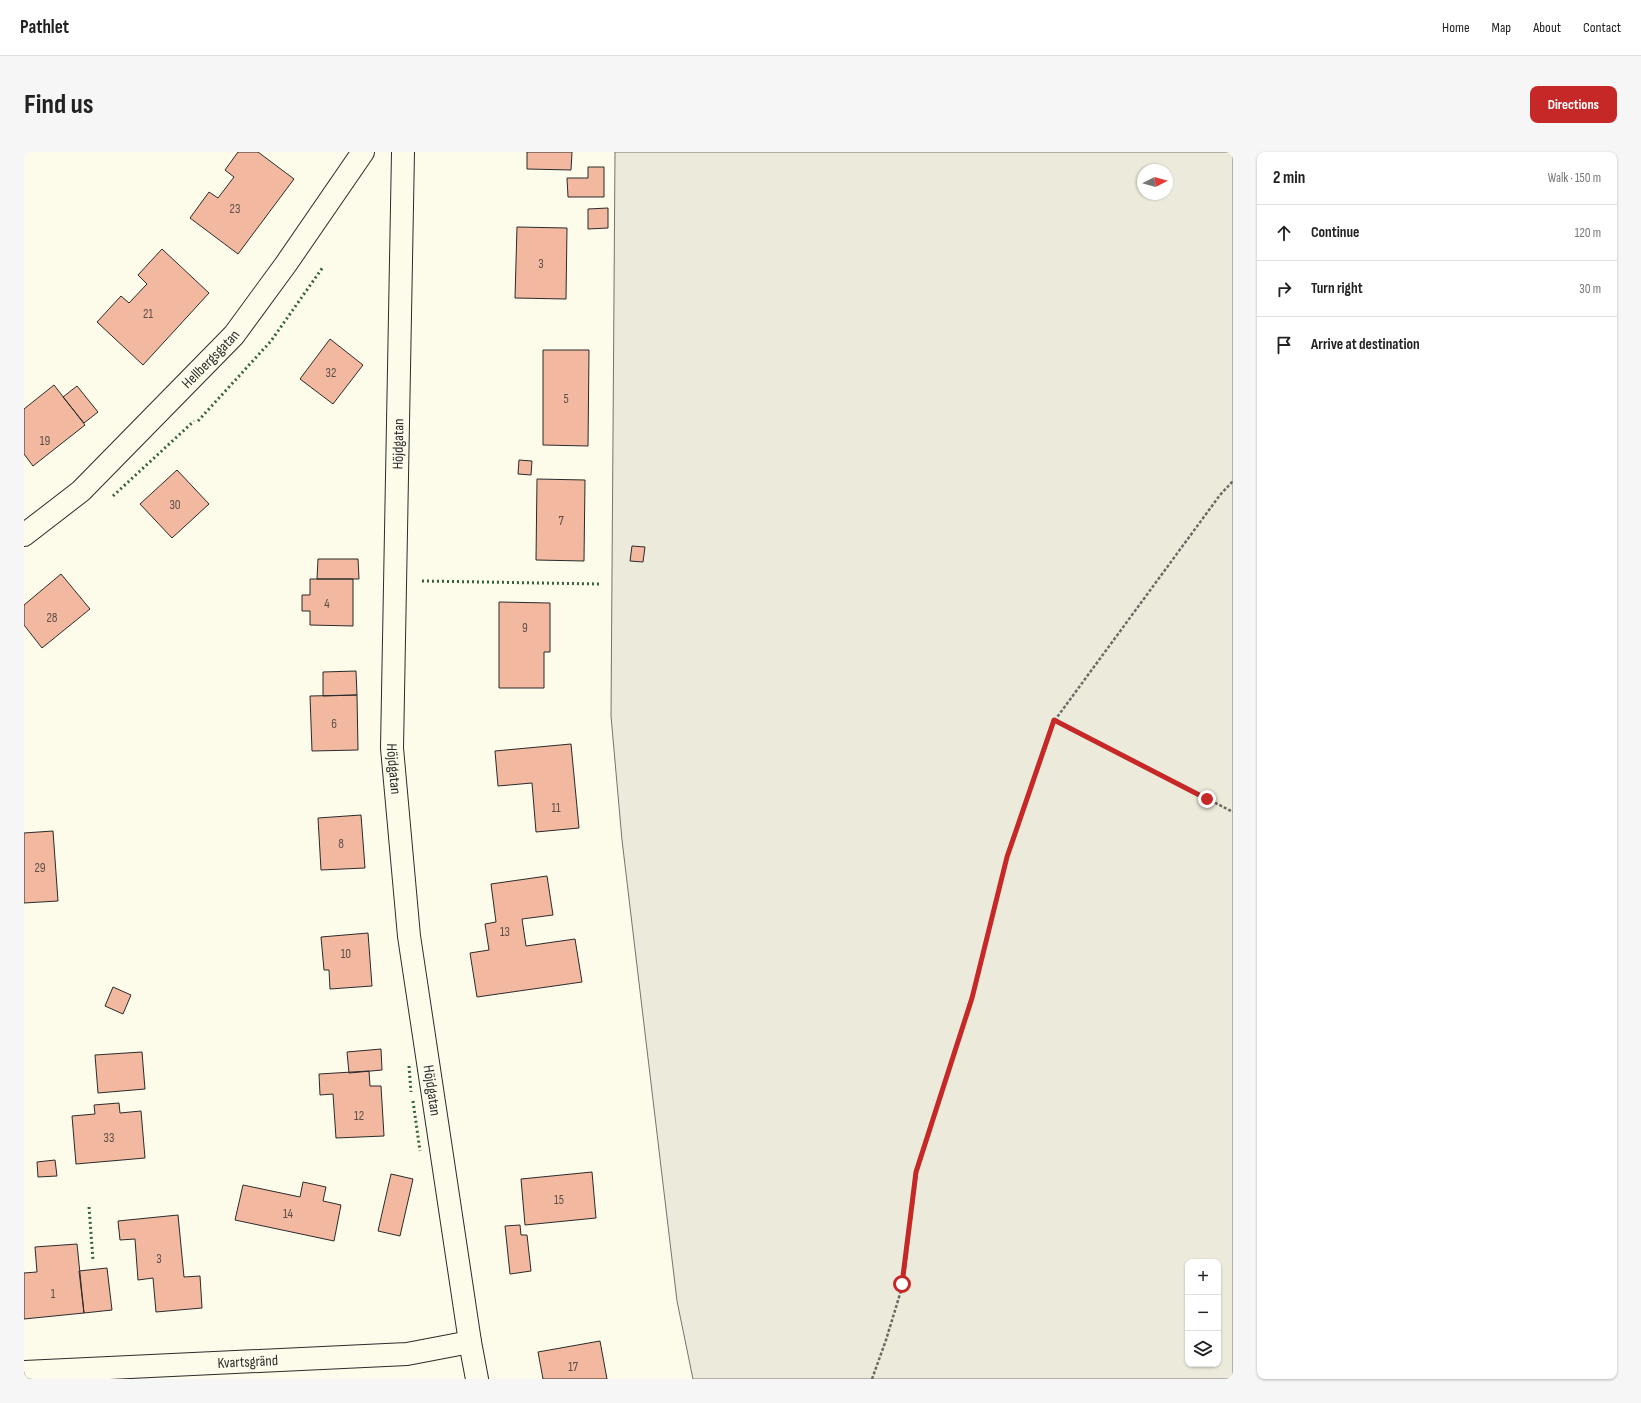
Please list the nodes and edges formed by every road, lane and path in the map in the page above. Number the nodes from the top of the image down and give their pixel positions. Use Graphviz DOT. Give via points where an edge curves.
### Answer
graph roads {
  1 [pos="363,152"];
  2 [pos="403,152"];
  3 [pos="1233,481"];
  4 [pos="24,535"];
  5 [pos="1054,720"];
  6 [pos="1233,812"];
  7 [pos="470,1342"];
  8 [pos="24,1372"];
  9 [pos="477,1379"];
  10 [pos="872,1379"];
  1 -- 4 [label="street, Hellbergsgatan" via="234,335 81,491"];
  2 -- 7 [label="street, Höjdgatan" via="392,748 409,936"];
  3 -- 5 [label="path" via="1220,494"];
  5 -- 6 [label="path"];
  5 -- 10 [label="path" via="1007,857 972,998 916,1172 902,1284"];
  7 -- 8 [label="street, Kvartsgränd" via="407,1354"];
  7 -- 9 [label="street, Höjdgatan"];
}
